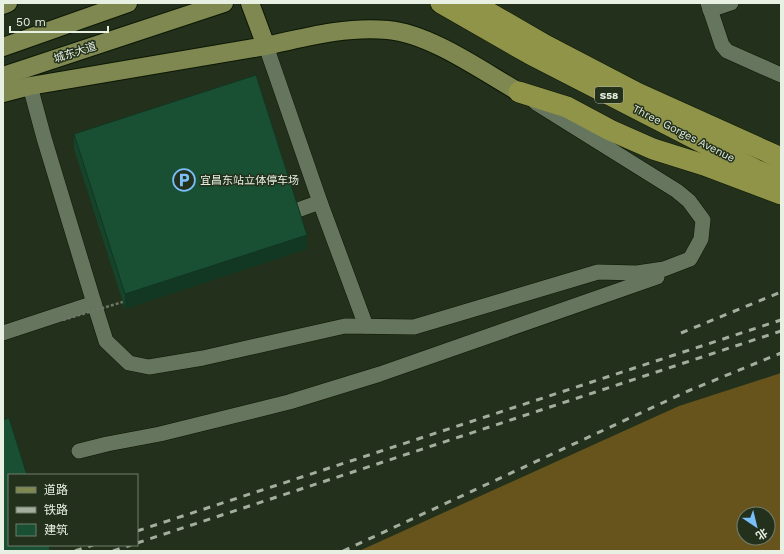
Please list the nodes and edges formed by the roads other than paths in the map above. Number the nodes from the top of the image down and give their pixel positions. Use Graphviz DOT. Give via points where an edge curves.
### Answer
graph roads {
  1 [pos="8,3"];
  2 [pos="128,3"];
  3 [pos="224,3"];
  4 [pos="250,3"];
  5 [pos="441,3"];
  6 [pos="472,3"];
  7 [pos="731,3"];
  8 [pos="3,5"];
  9 [pos="709,6"];
  10 [pos="3,46"];
  11 [pos="266,46"];
  12 [pos="781,75"];
  13 [pos="3,76"];
  14 [pos="30,86"];
  15 [pos="519,92"];
  16 [pos="3,93"];
  17 [pos="781,158"];
  18 [pos="781,179"];
  19 [pos="781,194"];
  20 [pos="320,202"];
  21 [pos="295,211"];
  22 [pos="690,260"];
  23 [pos="94,303"];
  24 [pos="366,326"];
  25 [pos="3,333"];
  26 [pos="79,451"];
  1 -- 8 [label="main road"];
  2 -- 10 [label="main road"];
  3 -- 13 [label="main road, 城东大道"];
  4 -- 11 [label="main road"];
  5 -- 18 [label="highway, Three Gorges Avenue / S58" via="546,62 758,171"];
  6 -- 17 [label="highway, Three Gorges Avenue / S58" via="637,93"];
  7 -- 9 [label="street"];
  9 -- 12 [label="street" via="722,45 727,51"];
  11 -- 14 [label="main road"];
  11 -- 15 [label="main road" via="337,31 390,30 416,36 453,53"];
  11 -- 20 [label="street"];
  14 -- 16 [label="main road"];
  14 -- 23 [label="street"];
  15 -- 19 [label="highway" via="567,107 653,149"];
  15 -- 22 [label="street" via="689,201 703,220 701,239"];
  20 -- 21 [label="street"];
  20 -- 24 [label="street"];
  22 -- 24 [label="street" via="664,269 637,274 598,272 414,327"];
  22 -- 26 [label="street" via="631,287 380,374 289,402"];
  23 -- 24 [label="street" via="106,341 129,362 149,367 203,358 346,326"];
  23 -- 25 [label="street"];
}
